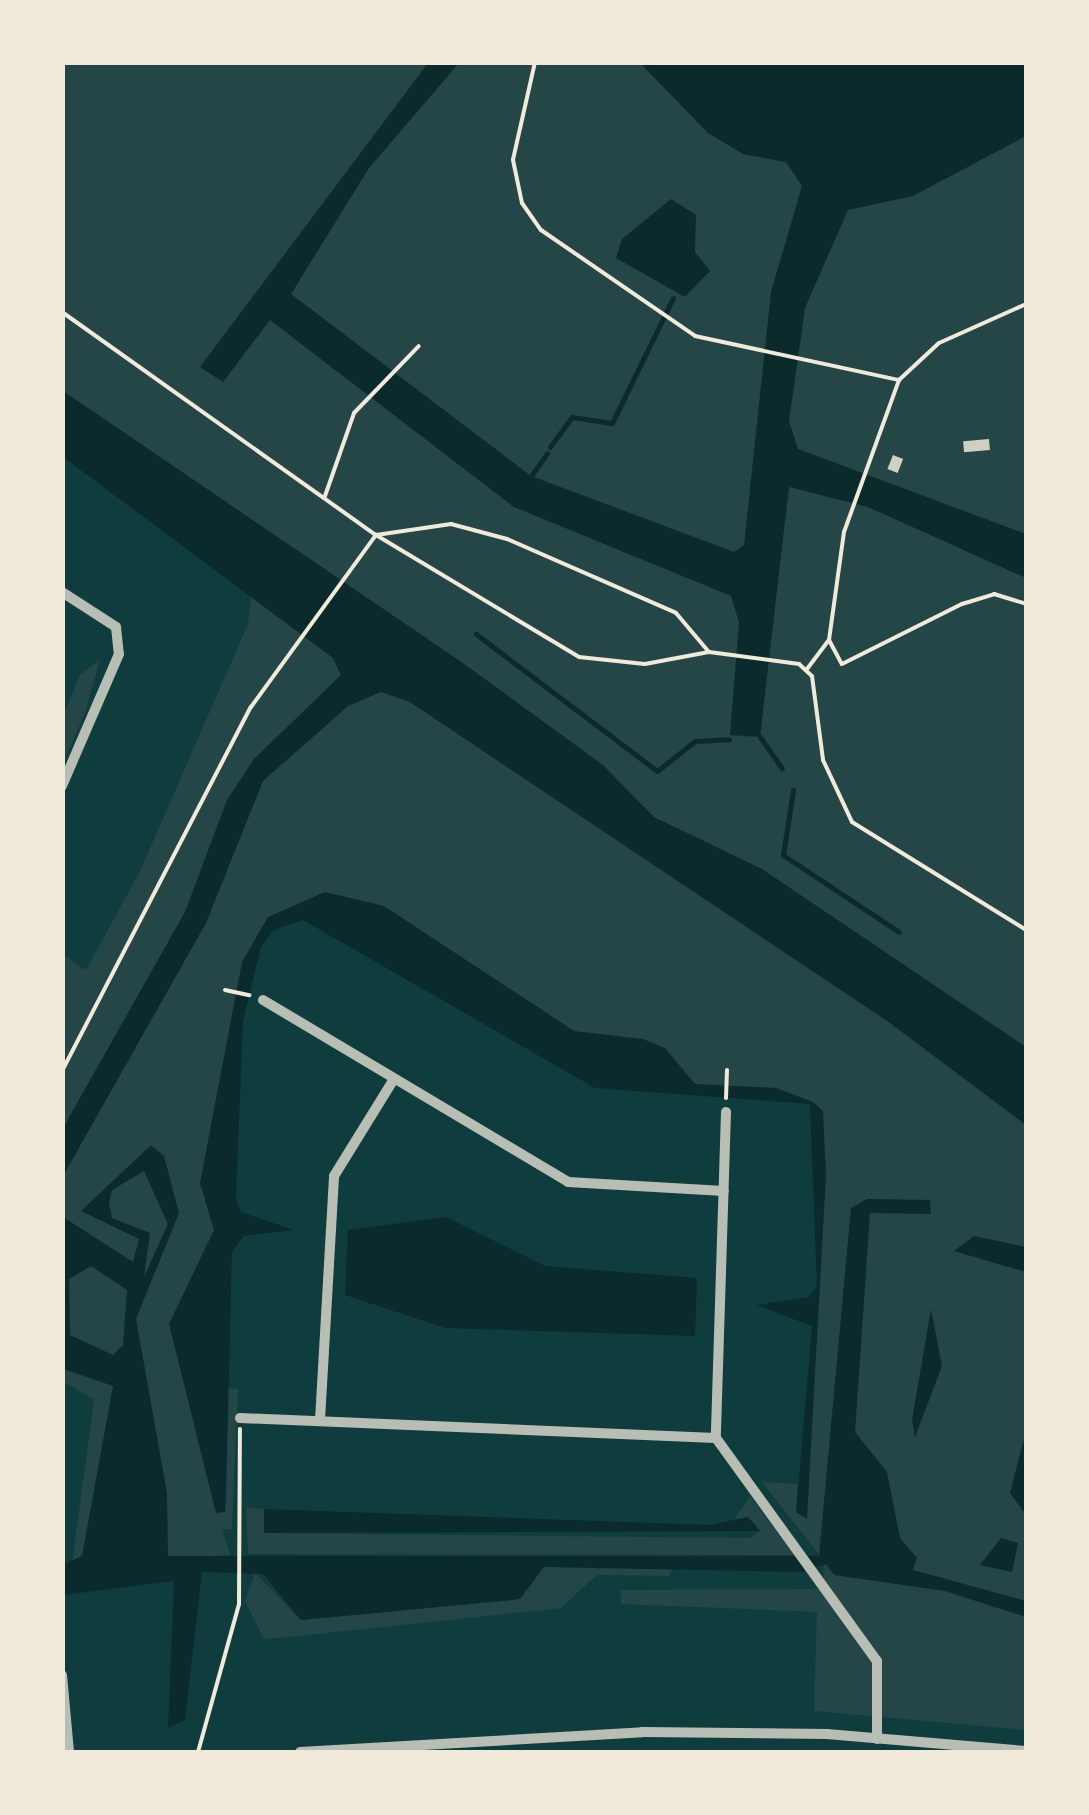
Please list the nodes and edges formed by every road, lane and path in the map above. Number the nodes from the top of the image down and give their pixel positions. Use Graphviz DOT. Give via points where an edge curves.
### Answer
graph roads {
  1 [pos="535,62"];
  2 [pos="1026,304"];
  3 [pos="62,312"];
  4 [pos="419,346"];
  5 [pos="899,380"];
  6 [pos="326,496"];
  7 [pos="376,535"];
  8 [pos="62,592"];
  9 [pos="1026,604"];
  10 [pos="828,640"];
  11 [pos="709,652"];
  12 [pos="807,669"];
  13 [pos="62,786"];
  14 [pos="1026,930"];
  15 [pos="225,990"];
  16 [pos="257,998"];
  17 [pos="727,1070"];
  18 [pos="62,1072"];
  19 [pos="394,1078"];
  20 [pos="726,1106"];
  21 [pos="724,1191"];
  22 [pos="240,1418"];
  23 [pos="320,1420"];
  24 [pos="716,1438"];
  25 [pos="62,1675"];
  26 [pos="878,1738"];
  27 [pos="398,1748"];
  28 [pos="1026,1751"];
  29 [pos="69,1752"];
  30 [pos="198,1752"];
  31 [pos="300,1752"];
  1 -- 5 [label="path" via="514,128 522,203 540,230 676,322 759,356"];
  2 -- 5 [label="path" via="938,342"];
  3 -- 6 [label="path"];
  4 -- 6 [label="path" via="392,366 368,399"];
  5 -- 10 [label="path" via="853,504"];
  6 -- 7 [label="path"];
  7 -- 11 [label="path" via="580,657 645,664"];
  7 -- 11 [label="path" via="428,524 507,539 676,613"];
  7 -- 18 [label="path" via="296,638 200,799"];
  8 -- 13 [label="street" via="116,627 119,654"];
  9 -- 10 [label="path" via="994,594 962,604 842,664"];
  10 -- 12 [label="path"];
  11 -- 12 [label="path"];
  12 -- 14 [label="path" via="823,760 852,822"];
  15 -- 16 [label="path"];
  16 -- 19 [label="street"];
  17 -- 20 [label="path"];
  19 -- 21 [label="street" via="568,1182"];
  19 -- 23 [label="street" via="334,1176"];
  20 -- 21 [label="street"];
  21 -- 24 [label="street"];
  22 -- 23 [label="street"];
  22 -- 30 [label="path" via="241,1578"];
  23 -- 24 [label="street"];
  24 -- 26 [label="street" via="877,1661"];
  25 -- 29 [label="street"];
  26 -- 27 [label="street" via="594,1732"];
  26 -- 28 [label="street"];
  27 -- 31 [label="street"];
}
